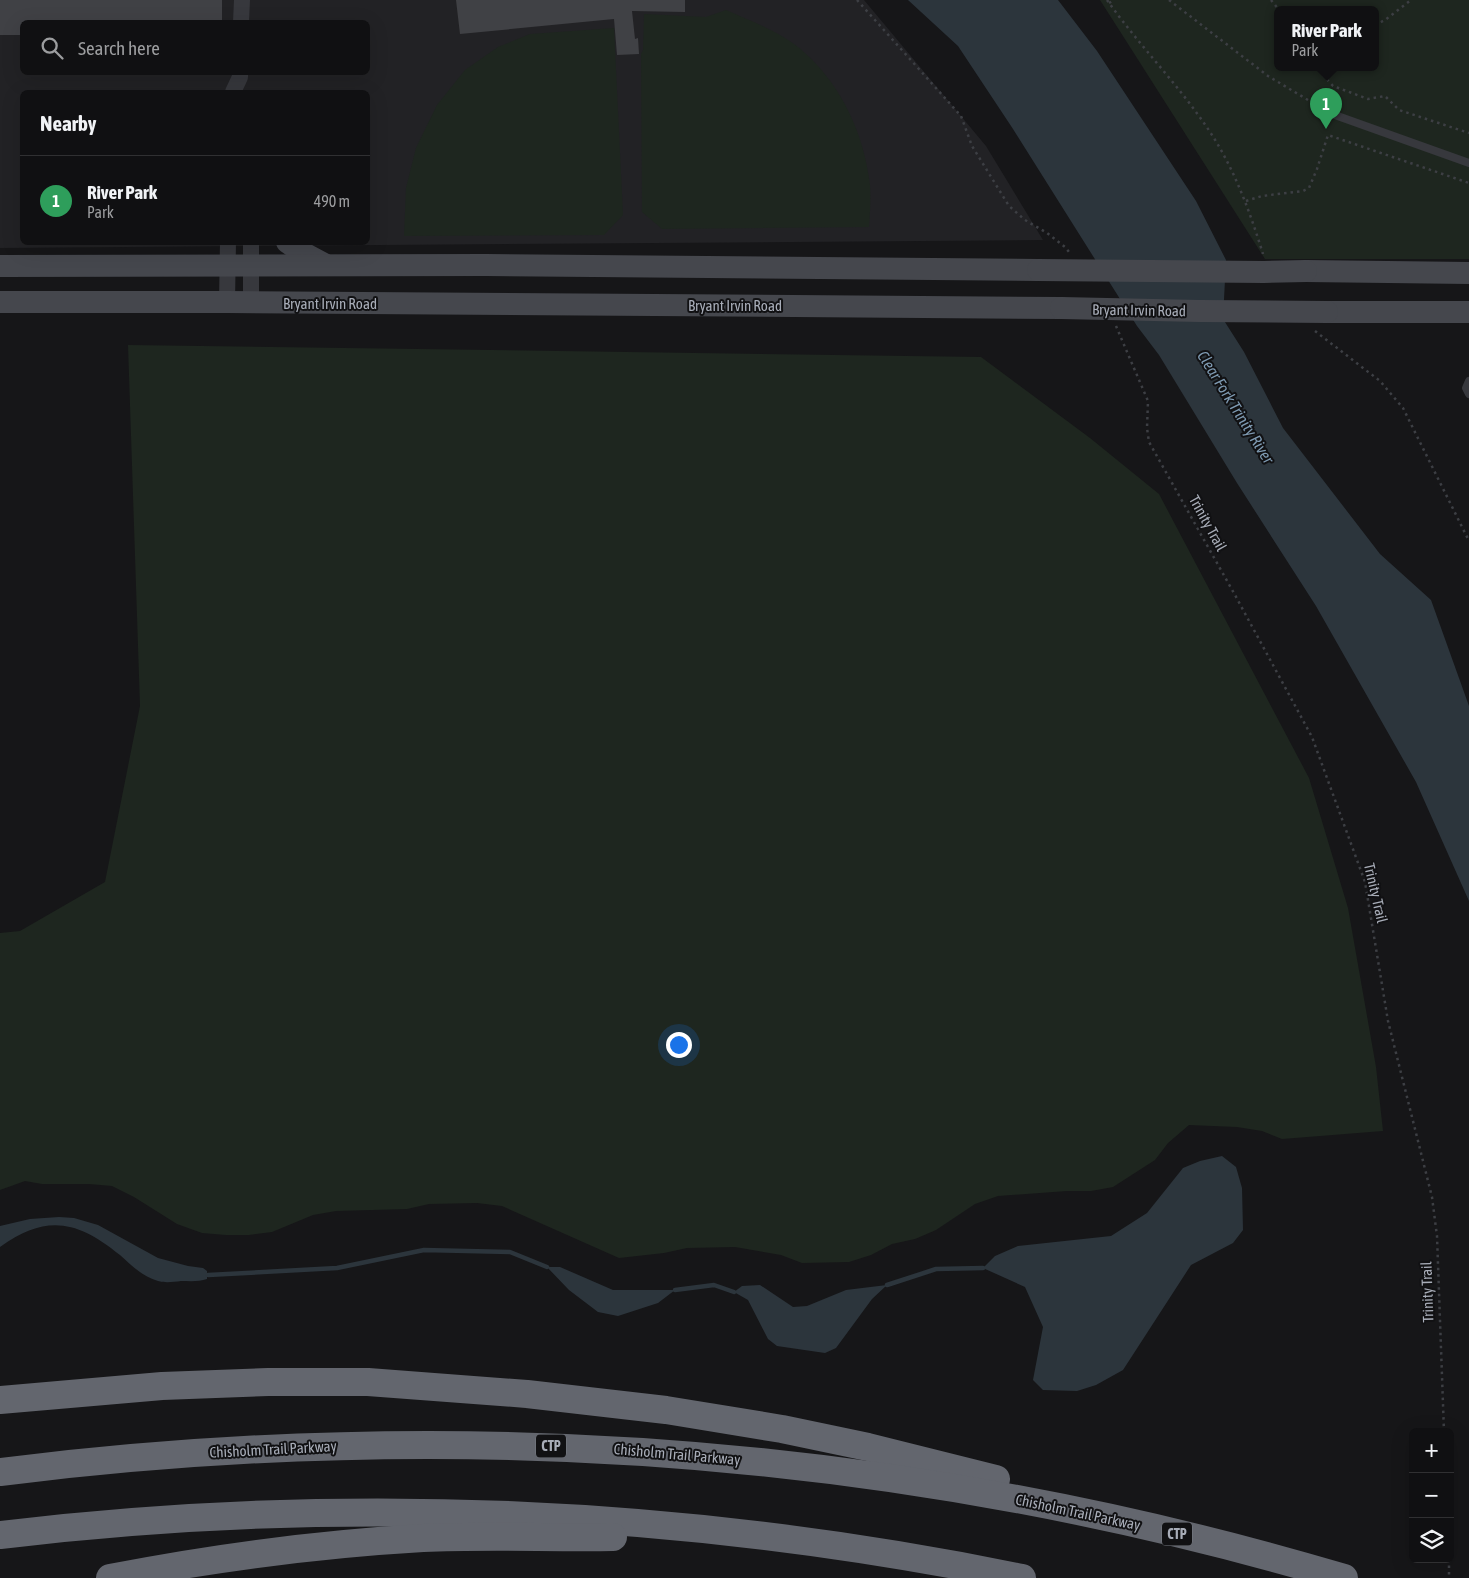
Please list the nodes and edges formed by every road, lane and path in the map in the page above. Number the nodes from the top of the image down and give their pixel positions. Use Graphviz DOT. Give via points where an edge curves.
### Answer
graph roads {
  1 [pos="242,0"];
  2 [pos="857,0"];
  3 [pos="1114,0"];
  4 [pos="1169,0"];
  5 [pos="1411,0"];
  6 [pos="1109,3"];
  7 [pos="241,20"];
  8 [pos="1379,23"];
  9 [pos="1323,71"];
  10 [pos="240,75"];
  11 [pos="234,90"];
  12 [pos="247,90"];
  13 [pos="1332,114"];
  14 [pos="1469,133"];
  15 [pos="1469,163"];
  16 [pos="1469,183"];
  17 [pos="1246,201"];
  18 [pos="228,245"];
  19 [pos="251,245"];
  20 [pos="291,245"];
  21 [pos="1070,255"];
  22 [pos="0,266"];
  23 [pos="228,266"];
  24 [pos="251,266"];
  25 [pos="330,266"];
  26 [pos="1469,273"];
  27 [pos="0,302"];
  28 [pos="227,302"];
  29 [pos="251,302"];
  30 [pos="1469,312"];
  31 [pos="1114,322"];
  32 [pos="1469,381"];
  33 [pos="1469,394"];
  34 [pos="0,1400"];
  35 [pos="1444,1428"];
  36 [pos="0,1472"];
  37 [pos="1099,1515"];
  38 [pos="0,1535"];
  39 [pos="760,1535"];
  40 [pos="1449,1563"];
  41 [pos="110,1578"];
  42 [pos="1022,1578"];
  43 [pos="1344,1578"];
  44 [pos="1449,1578"];
  1 -- 7 [label="street"];
  2 -- 21 [label="path" via="961,116 972,146 1009,206 1065,247"];
  3 -- 6 [label="path"];
  4 -- 13 [label="path" via="1268,76"];
  5 -- 8 [label="path"];
  9 -- 14 [label="path" via="1333,86 1368,99 1384,96 1399,110"];
  10 -- 11 [label="street"];
  10 -- 12 [label="street"];
  13 -- 15 [label="lane"];
  16 -- 17 [label="path" via="1328,135 1309,188 1303,192"];
  18 -- 23 [label="street"];
  19 -- 24 [label="street"];
  20 -- 25 [label="main road"];
  22 -- 23 [label="main road"];
  23 -- 24 [label="main road"];
  23 -- 28 [label="street"];
  24 -- 25 [label="main road"];
  24 -- 29 [label="street"];
  25 -- 26 [label="main road, bridge"];
  27 -- 28 [label="main road, Bryant Irvin Road"];
  28 -- 29 [label="main road, Bryant Irvin Road"];
  29 -- 30 [label="main road, Bryant Irvin Road, bridge"];
  31 -- 35 [label="path, Trinity Trail" via="1148,401 1149,442 1312,738 1365,882 1388,1022 1432,1197 1437,1236"];
  32 -- 33 [label="lane" via="1466,388"];
  34 -- 37 [label="highway" via="162,1386 268,1382 368,1382 555,1396 684,1412 868,1446 988,1476"];
  36 -- 37 [label="highway, Chisholm Trail Parkway / CTP" via="272,1448 382,1444 527,1445 793,1465 960,1488"];
  37 -- 43 [label="highway, Chisholm Trail Parkway / CTP" via="1255,1552"];
  38 -- 39 [label="highway" via="193,1517 343,1512 553,1516"];
  39 -- 41 [label="highway" via="425,1538 242,1555"];
  39 -- 42 [label="highway" via="949,1563"];
  40 -- 44 [label="path"];
}
